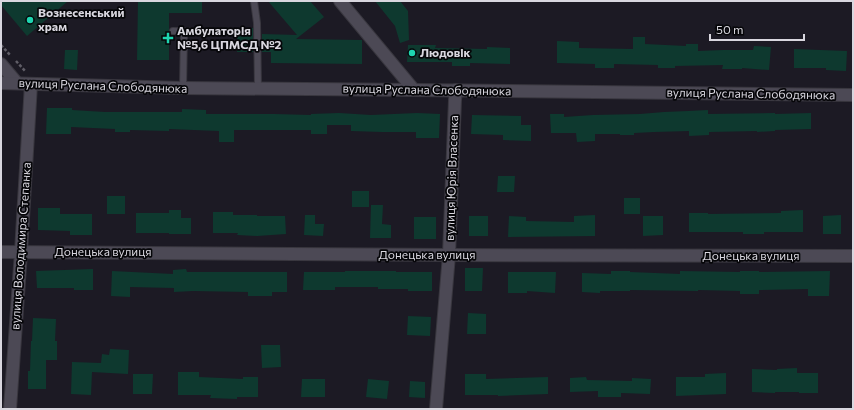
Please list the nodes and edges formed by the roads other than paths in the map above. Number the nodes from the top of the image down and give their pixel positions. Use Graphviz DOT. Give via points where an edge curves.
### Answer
graph roads {
  1 [pos="254,1"];
  2 [pos="340,1"];
  3 [pos="173,31"];
  4 [pos="184,32"];
  5 [pos="210,32"];
  6 [pos="1,64"];
  7 [pos="1,83"];
  8 [pos="17,83"];
  9 [pos="31,84"];
  10 [pos="183,88"];
  11 [pos="258,89"];
  12 [pos="414,90"];
  13 [pos="456,90"];
  14 [pos="853,95"];
  15 [pos="1,252"];
  16 [pos="21,252"];
  17 [pos="449,255"];
  18 [pos="853,256"];
  19 [pos="10,409"];
  20 [pos="436,409"];
  1 -- 11 [label="lane"];
  2 -- 12 [label="street"];
  3 -- 4 [label="lane"];
  4 -- 5 [label="lane"];
  4 -- 10 [label="lane"];
  6 -- 8 [label="street"];
  7 -- 8 [label="street, вулиця Руслана Слободянюка"];
  8 -- 9 [label="street, вулиця Руслана Слободянюка"];
  9 -- 10 [label="street, вулиця Руслана Слободянюка"];
  9 -- 16 [label="street, вулиця Володимира Степанка"];
  10 -- 11 [label="street, вулиця Руслана Слободянюка"];
  11 -- 12 [label="street, вулиця Руслана Слободянюка"];
  12 -- 13 [label="street, вулиця Руслана Слободянюка"];
  13 -- 14 [label="street, вулиця Руслана Слободянюка"];
  13 -- 17 [label="street, вулиця Юрія Власенка"];
  15 -- 16 [label="street, Донецька вулиця"];
  16 -- 17 [label="street, Донецька вулиця"];
  16 -- 19 [label="street, вулиця Володимира Степанка"];
  17 -- 18 [label="street, Донецька вулиця"];
  17 -- 20 [label="street, вулиця Юрія Власенка"];
}
